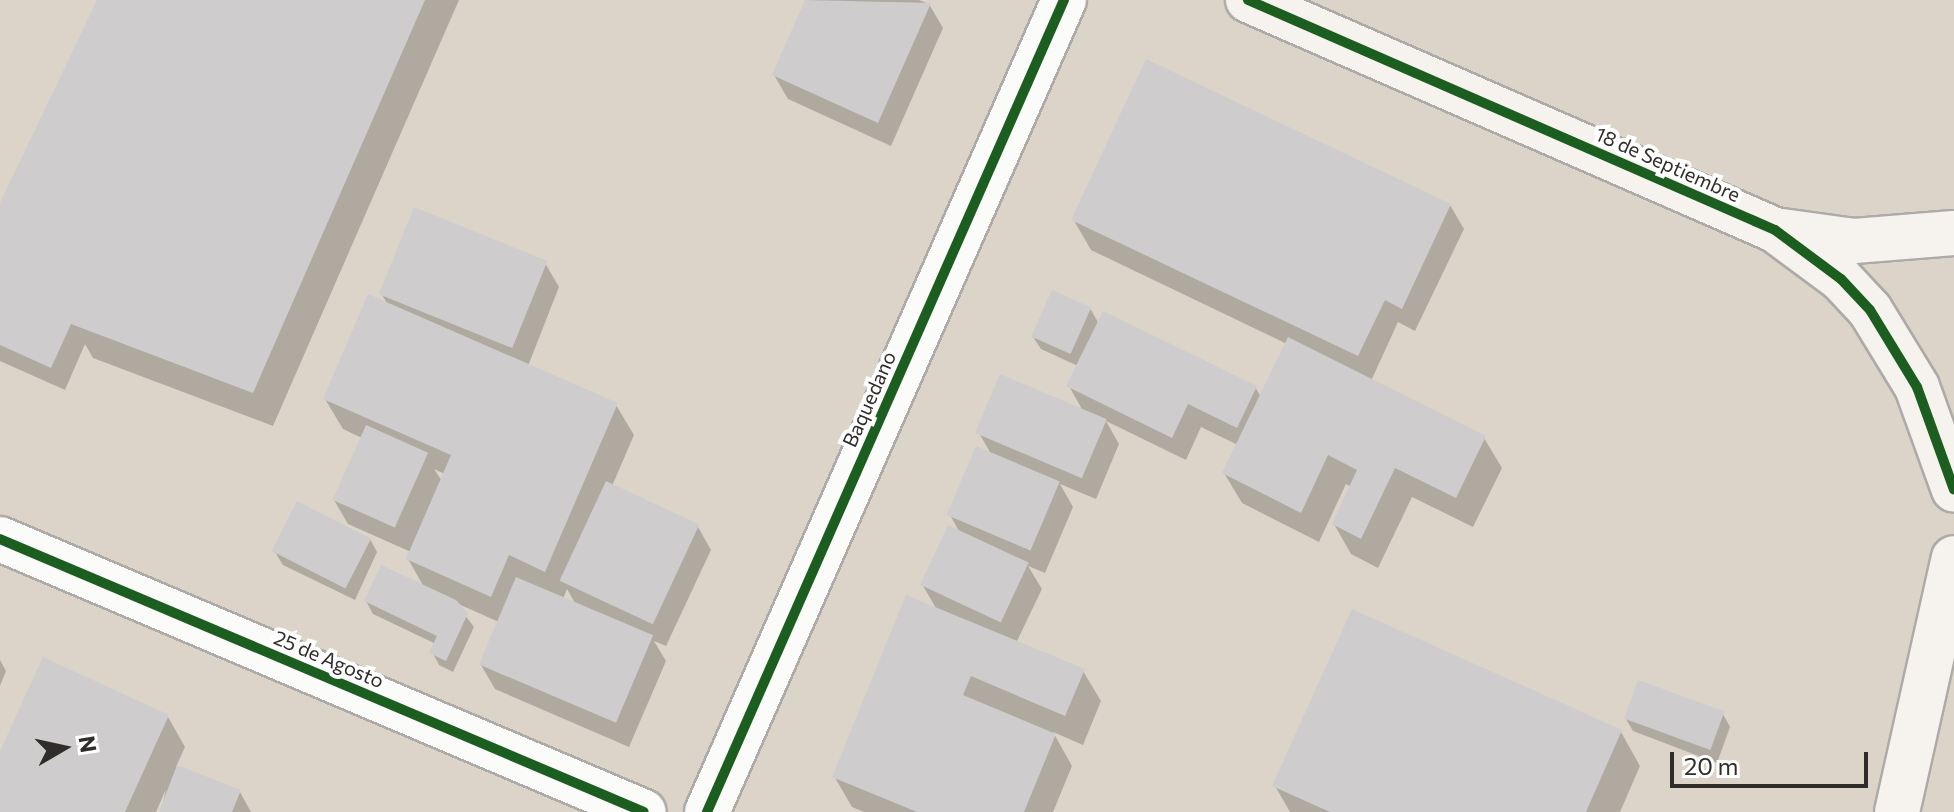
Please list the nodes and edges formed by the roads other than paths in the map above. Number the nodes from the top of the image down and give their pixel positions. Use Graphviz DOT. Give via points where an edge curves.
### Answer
graph roads {
  1 [pos="1064,0"];
  2 [pos="1248,0"];
  3 [pos="1775,230"];
  4 [pos="1954,233"];
  5 [pos="1954,490"];
  6 [pos="0,539"];
  7 [pos="1954,558"];
  8 [pos="644,812"];
  9 [pos="707,812"];
  10 [pos="1897,812"];
  1 -- 9 [label="street, Baquedano"];
  2 -- 3 [label="street, 18 de Septiembre"];
  3 -- 4 [label="street, 18 de Septiembre" via="1854,241"];
  3 -- 5 [label="street, 18 de Septiembre" via="1841,279 1870,310 1917,387"];
  6 -- 8 [label="street, 25 de Agosto"];
  7 -- 10 [label="street"];
}
